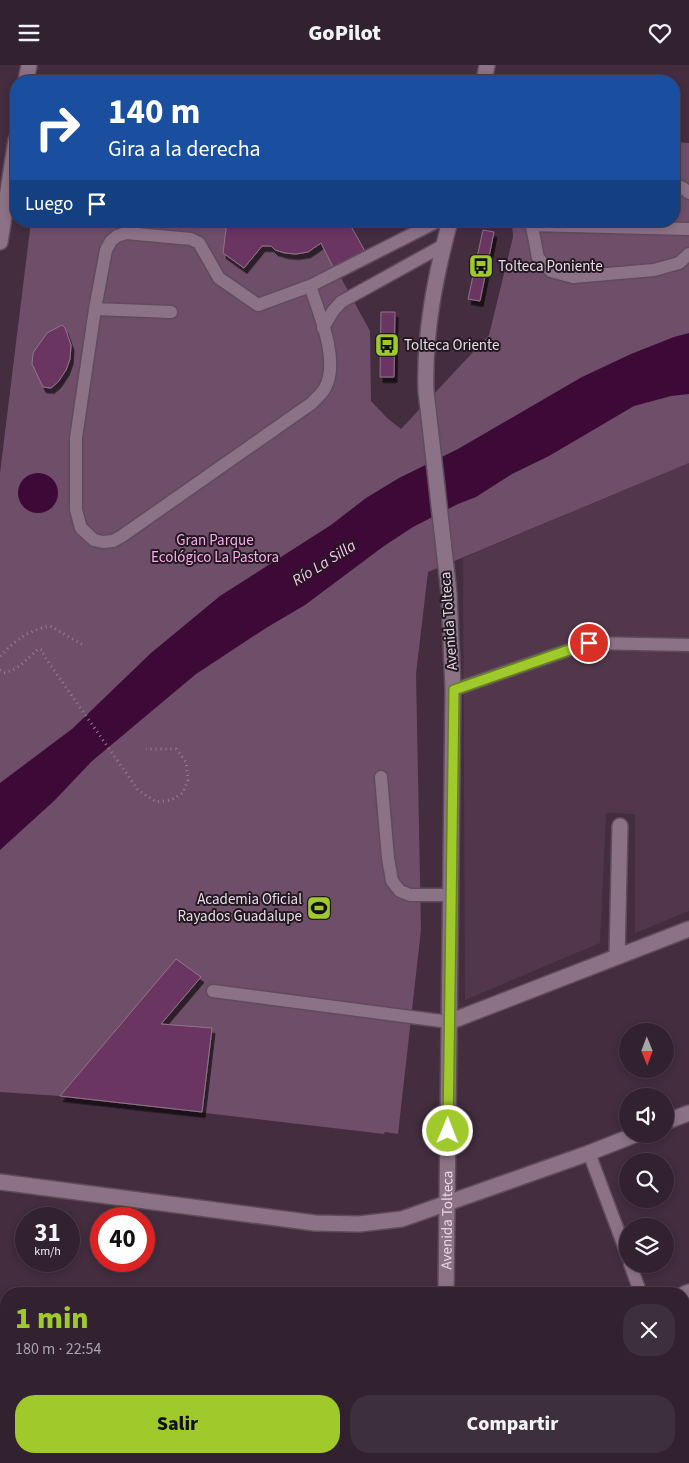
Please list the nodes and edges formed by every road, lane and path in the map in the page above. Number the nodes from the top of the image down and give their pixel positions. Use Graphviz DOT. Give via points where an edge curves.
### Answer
graph roads {
  1 [pos="10,148"];
  2 [pos="426,227"];
  3 [pos="448,227"];
  4 [pos="532,227"];
  5 [pos="636,227"];
  6 [pos="689,229"];
  7 [pos="0,242"];
  8 [pos="444,245"];
  9 [pos="689,254"];
  10 [pos="310,286"];
  11 [pos="95,309"];
  12 [pos="171,312"];
  13 [pos="323,328"];
  14 [pos="83,645"];
  15 [pos="689,645"];
  16 [pos="0,656"];
  17 [pos="0,670"];
  18 [pos="454,690"];
  19 [pos="146,749"];
  20 [pos="381,777"];
  21 [pos="620,826"];
  22 [pos="451,895"];
  23 [pos="689,929"];
  24 [pos="617,957"];
  25 [pos="213,991"];
  26 [pos="449,1021"];
  27 [pos="689,1113"];
  28 [pos="674,1119"];
  29 [pos="619,1141"];
  30 [pos="589,1153"];
  31 [pos="0,1182"];
  32 [pos="447,1203"];
  33 [pos="619,1233"];
  34 [pos="633,1273"];
  35 [pos="446,1287"];
  36 [pos="638,1287"];
  1 -- 7 [label="street"];
  2 -- 10 [label="lane"];
  3 -- 8 [label="street, Avenida Tolteca"];
  4 -- 9 [label="lane" via="538,258 551,271 573,277 654,270 680,263"];
  5 -- 6 [label="lane"];
  8 -- 13 [label="lane" via="341,302"];
  8 -- 18 [label="street, Avenida Tolteca" via="426,341 426,391 448,593"];
  10 -- 11 [label="lane" via="258,305 219,278 199,243 191,239 126,233 111,241 106,250"];
  10 -- 13 [label="lane"];
  11 -- 12 [label="lane"];
  11 -- 13 [label="lane" via="76,438 76,510 81,528 94,540 103,542 113,541 142,523 312,403 325,389 329,379 328,345"];
  14 -- 16 [label="path" via="50,625 32,630"];
  15 -- 18 [label="lane" via="589,643"];
  17 -- 19 [label="path" via="4,673 13,670 38,649 42,650 138,790 156,801 171,800 183,793 188,780 186,762 176,749"];
  18 -- 22 [label="street, Avenida Tolteca"];
  20 -- 22 [label="lane" via="392,881 400,891 410,895"];
  21 -- 24 [label="street"];
  22 -- 26 [label="street, Avenida Tolteca"];
  23 -- 24 [label="street"];
  24 -- 26 [label="street"];
  25 -- 26 [label="lane"];
  26 -- 32 [label="street, Avenida Tolteca"];
  27 -- 28 [label="street"];
  29 -- 30 [label="street"];
  30 -- 32 [label="street"];
  30 -- 33 [label="lane"];
  31 -- 32 [label="street" via="315,1223 360,1224 402,1219"];
  32 -- 35 [label="street, Avenida Tolteca"];
  34 -- 36 [label="lane"];
}
